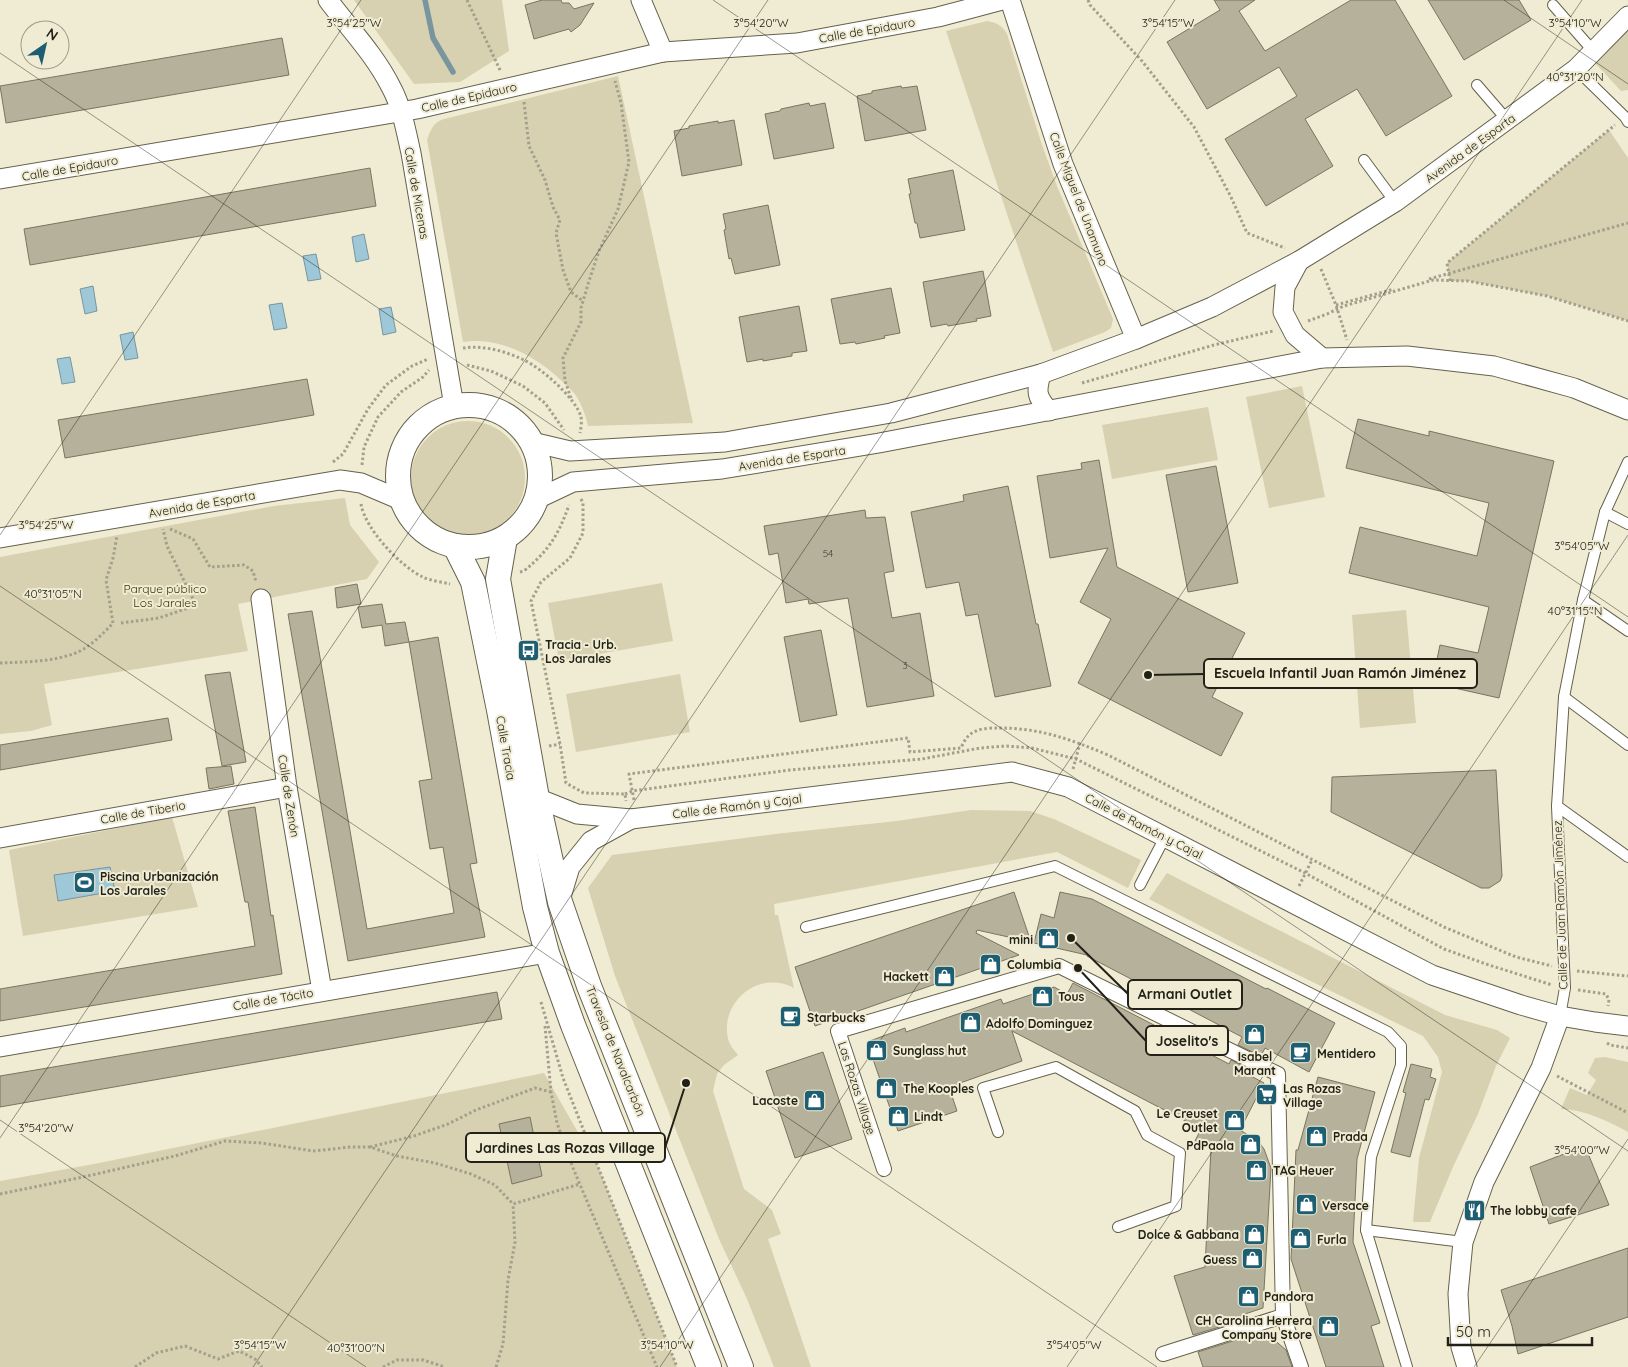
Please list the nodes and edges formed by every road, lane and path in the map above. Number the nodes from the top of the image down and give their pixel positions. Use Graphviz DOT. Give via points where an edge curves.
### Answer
graph roads {
  1 [pos="328,0"];
  2 [pos="467,0"];
  3 [pos="641,0"];
  4 [pos="1002,0"];
  5 [pos="1010,0"];
  6 [pos="1088,0"];
  7 [pos="1553,5"];
  8 [pos="935,9"];
  9 [pos="1628,16"];
  10 [pos="663,52"];
  11 [pos="1594,52"];
  12 [pos="610,64"];
  13 [pos="1576,69"];
  14 [pos="1477,85"];
  15 [pos="515,87"];
  16 [pos="401,112"];
  17 [pos="1626,120"];
  18 [pos="1508,121"];
  19 [pos="1364,160"];
  20 [pos="0,180"];
  21 [pos="1395,202"];
  22 [pos="1628,223"];
  23 [pos="1306,257"];
  24 [pos="1448,274"];
  25 [pos="1450,281"];
  26 [pos="583,302"];
  27 [pos="1336,305"];
  28 [pos="1136,339"];
  29 [pos="445,352"];
  30 [pos="1353,357"];
  31 [pos="1322,358"];
  32 [pos="1041,374"];
  33 [pos="572,401"];
  34 [pos="454,406"];
  35 [pos="1049,410"];
  36 [pos="1628,410"];
  37 [pos="532,442"];
  38 [pos="570,451"];
  39 [pos="1628,462"];
  40 [pos="573,482"];
  41 [pos="361,483"];
  42 [pos="537,499"];
  43 [pos="402,500"];
  44 [pos="1604,512"];
  45 [pos="1628,524"];
  46 [pos="0,538"];
  47 [pos="506,538"];
  48 [pos="455,546"];
  49 [pos="113,554"];
  50 [pos="498,579"];
  51 [pos="474,582"];
  52 [pos="261,599"];
  53 [pos="1583,600"];
  54 [pos="121,624"];
  55 [pos="1628,631"];
  56 [pos="0,663"];
  57 [pos="1564,697"];
  58 [pos="1080,743"];
  59 [pos="1628,745"];
  60 [pos="287,787"];
  61 [pos="1068,787"];
  62 [pos="537,798"];
  63 [pos="1556,806"];
  64 [pos="631,819"];
  65 [pos="1165,837"];
  66 [pos="0,838"];
  67 [pos="1628,857"];
  68 [pos="1312,860"];
  69 [pos="1140,885"];
  70 [pos="560,902"];
  71 [pos="1290,902"];
  72 [pos="806,927"];
  73 [pos="547,953"];
  74 [pos="1564,969"];
  75 [pos="1628,976"];
  76 [pos="322,991"];
  77 [pos="1560,1016"];
  78 [pos="544,1017"];
  79 [pos="1628,1026"];
  80 [pos="0,1047"];
  81 [pos="1541,1068"];
  82 [pos="551,1092"];
  83 [pos="1628,1112"];
  84 [pos="998,1132"];
  85 [pos="370,1147"];
  86 [pos="884,1169"];
  87 [pos="580,1184"];
  88 [pos="0,1194"];
  89 [pos="512,1204"];
  90 [pos="1118,1227"];
  91 [pos="1366,1230"];
  92 [pos="1463,1242"];
  93 [pos="1283,1316"];
  94 [pos="1163,1354"];
  95 [pos="135,1367"];
  96 [pos="262,1367"];
  97 [pos="383,1367"];
  98 [pos="444,1367"];
  99 [pos="496,1367"];
  100 [pos="657,1367"];
  101 [pos="709,1367"];
  102 [pos="741,1367"];
  103 [pos="1301,1367"];
  104 [pos="1408,1367"];
  105 [pos="1468,1367"];
  1 -- 16 [label="street, Calle de Micenas" via="378,65"];
  2 -- 15 [label="path"];
  3 -- 10 [label="street"];
  4 -- 8 [label="street, Calle de Epidauro"];
  5 -- 28 [label="street, Calle Miguel de Unamuno" via="1063,164"];
  6 -- 23 [label="path" via="1194,127 1247,232 1286,249 1305,240"];
  7 -- 11 [label="lane"];
  8 -- 10 [label="street, Calle de Epidauro" via="797,43"];
  9 -- 11 [label="street, Avenida de Esparta"];
  10 -- 12 [label="street, Calle de Epidauro"];
  11 -- 13 [label="street, Avenida de Esparta"];
  12 -- 15 [label="street, Calle de Epidauro"];
  12 -- 26 [label="path" via="621,104 629,162 618,210 599,251"];
  13 -- 17 [label="lane"];
  13 -- 18 [label="street, Avenida de Esparta"];
  14 -- 18 [label="lane"];
  15 -- 16 [label="street, Calle de Epidauro"];
  15 -- 26 [label="path" via="529,146 560,220 556,233 563,270 571,292"];
  16 -- 20 [label="street, Calle de Epidauro"];
  16 -- 29 [label="street, Calle de Micenas"];
  17 -- 24 [label="path" via="1447,263"];
  18 -- 21 [label="street, Avenida de Esparta"];
  19 -- 21 [label="lane"];
  21 -- 23 [label="street, Avenida de Esparta"];
  22 -- 24 [label="path"];
  23 -- 27 [label="path"];
  23 -- 28 [label="street, Avenida de Esparta" via="1212,307"];
  23 -- 31 [label="street, Avenida de Esparta" via="1285,287 1283,312 1295,336"];
  24 -- 25 [label="path"];
  24 -- 27 [label="path"];
  26 -- 33 [label="path" via="581,322 564,358 565,381"];
  27 -- 30 [label="path"];
  28 -- 32 [label="street, Avenida de Esparta"];
  29 -- 34 [label="street, Calle de Micenas"];
  29 -- 38 [label="path" via="470,367 491,371 522,386 545,403 564,430"];
  29 -- 41 [label="path" via="423,377 401,392 378,417 364,447"];
  30 -- 31 [label="street, Avenida de Esparta"];
  30 -- 36 [label="street, Avenida de Esparta" via="1407,356 1494,366 1574,388"];
  31 -- 35 [label="street, Avenida de Esparta"];
  32 -- 35 [label="street" via="1037,388 1040,400"];
  32 -- 38 [label="street, Avenida de Esparta" via="891,412 724,442"];
  34 -- 37 [label="street" via="484,406 499,411 512,419"];
  34 -- 43 [label="street" via="435,413 406,441 399,460"];
  35 -- 40 [label="street, Avenida de Esparta" via="722,469"];
  37 -- 38 [label="street, Avenida de Esparta"];
  37 -- 42 [label="street" via="539,460 541,480"];
  39 -- 44 [label="lane, Calle de Juan Ramón Jiménez"];
  40 -- 42 [label="street, Avenida de Esparta"];
  40 -- 50 [label="path" via="572,498 561,529 541,556 524,571"];
  41 -- 43 [label="street, Avenida de Esparta"];
  41 -- 46 [label="street, Avenida de Esparta" via="340,480"];
  41 -- 51 [label="path" via="361,506 376,534 396,558 423,577 450,584"];
  42 -- 47 [label="street" via="525,522"];
  43 -- 48 [label="street" via="410,517 422,530 438,541"];
  44 -- 45 [label="lane"];
  44 -- 53 [label="lane, Calle de Juan Ramón Jiménez"];
  47 -- 48 [label="street" via="481,547"];
  47 -- 50 [label="street, Calle Tracia"];
  48 -- 51 [label="street, Calle Tracia"];
  49 -- 56 [label="path" via="106,580 113,623 101,636 74,654 41,661"];
  50 -- 62 [label="street, Calle Tracia"];
  51 -- 73 [label="street, Calle Tracia" via="535,907"];
  52 -- 54 [label="path" via="253,571 244,565 210,567 193,539 162,526 193,599 188,608 158,618"];
  52 -- 60 [label="street, Calle de Zenón"];
  53 -- 55 [label="lane"];
  53 -- 57 [label="lane, Calle de Juan Ramón Jiménez"];
  57 -- 59 [label="lane"];
  57 -- 63 [label="lane, Calle de Juan Ramón Jiménez"];
  58 -- 61 [label="path"];
  60 -- 66 [label="street, Calle de Tiberio"];
  60 -- 76 [label="street, Calle de Zenón"];
  61 -- 64 [label="street, Calle de Ramón y Cajal" via="1012,772"];
  61 -- 65 [label="street, Calle de Ramón y Cajal"];
  62 -- 64 [label="street, Calle de Ramón y Cajal" via="577,814"];
  62 -- 70 [label="street, Calle Tracia"];
  63 -- 67 [label="lane"];
  63 -- 74 [label="lane, Calle de Juan Ramón Jiménez"];
  64 -- 70 [label="street, Calle de Ramón y Cajal" via="591,841 570,867"];
  65 -- 69 [label="lane"];
  65 -- 71 [label="street, Calle de Ramón y Cajal"];
  68 -- 71 [label="path"];
  70 -- 102 [label="street, Travesía de Navalcarbón" via="589,986"];
  71 -- 77 [label="street, Calle de Ramón y Cajal" via="1432,975"];
  72 -- 91 [label="lane" via="1056,866 1388,1032 1401,1046 1401,1065 1371,1157"];
  73 -- 76 [label="street, Calle de Tácito"];
  73 -- 101 [label="street"];
  74 -- 75 [label="path"];
  74 -- 77 [label="lane, Calle de Juan Ramón Jiménez" via="1565,988"];
  76 -- 80 [label="street, Calle de Tácito"];
  77 -- 79 [label="street, Calle de Ramón y Cajal"];
  77 -- 81 [label="street, Calle de Juan Ramón Jiménez"];
  78 -- 82 [label="path"];
  81 -- 83 [label="path"];
  81 -- 92 [label="street, Calle de Juan Ramón Jiménez" via="1484,1182"];
  82 -- 85 [label="path" via="535,1088 448,1124"];
  82 -- 87 [label="path" via="557,1123"];
  84 -- 90 [label="lane" via="983,1088 1056,1067 1135,1111 1147,1135 1180,1153 1176,1206"];
  85 -- 88 [label="path" via="313,1151 225,1141 175,1156"];
  85 -- 89 [label="path" via="471,1174 495,1185"];
  86 -- 93 [label="street, Las Rozas Village" via="838,1032 1059,966 1278,1074"];
  87 -- 89 [label="path"];
  87 -- 100 [label="path"];
  89 -- 99 [label="path" via="515,1242 508,1280 503,1344"];
  91 -- 92 [label="lane"];
  91 -- 104 [label="lane"];
  92 -- 105 [label="street, Calle de Juan Ramón Jiménez" via="1458,1294 1461,1348"];
  93 -- 94 [label="street"];
  93 -- 103 [label="street, Las Rozas Village"];
  95 -- 96 [label="path" via="156,1353 186,1346 218,1358 239,1351 255,1359"];
  97 -- 98 [label="path" via="397,1360 423,1360"];
}
